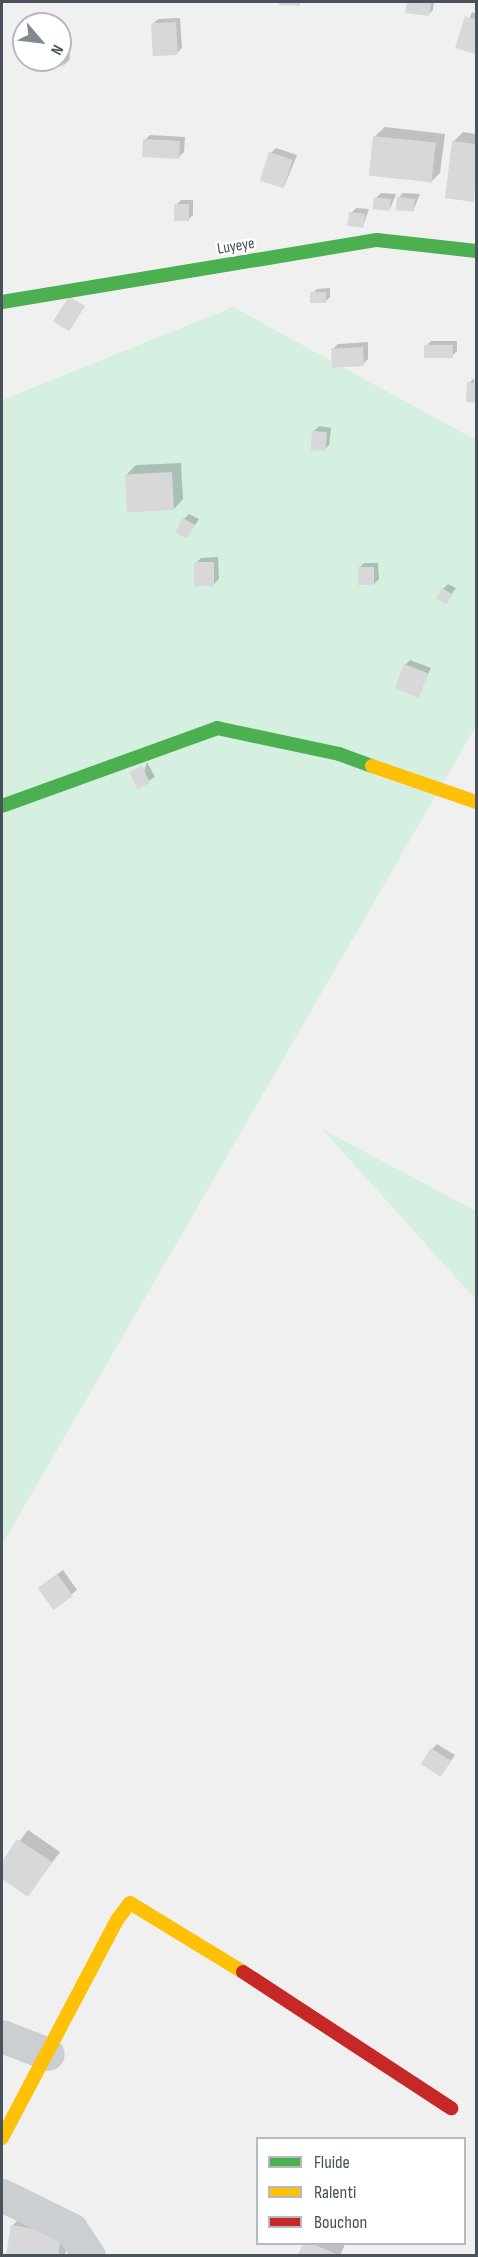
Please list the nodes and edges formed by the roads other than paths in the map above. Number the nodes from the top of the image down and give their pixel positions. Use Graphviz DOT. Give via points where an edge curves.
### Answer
graph roads {
  1 [pos="477,250"];
  2 [pos="2,302"];
  3 [pos="477,802"];
  4 [pos="2,806"];
  5 [pos="2,2036"];
  6 [pos="48,2055"];
  7 [pos="452,2109"];
  8 [pos="2,2138"];
  9 [pos="2,2195"];
  10 [pos="89,2256"];
  1 -- 2 [label="street, Luyeye" via="377,240"];
  3 -- 4 [label="street" via="339,754 217,728"];
  5 -- 6 [label="street"];
  6 -- 7 [label="street" via="125,1906 133,1903"];
  6 -- 8 [label="street"];
  9 -- 10 [label="street" via="71,2229"];
}
